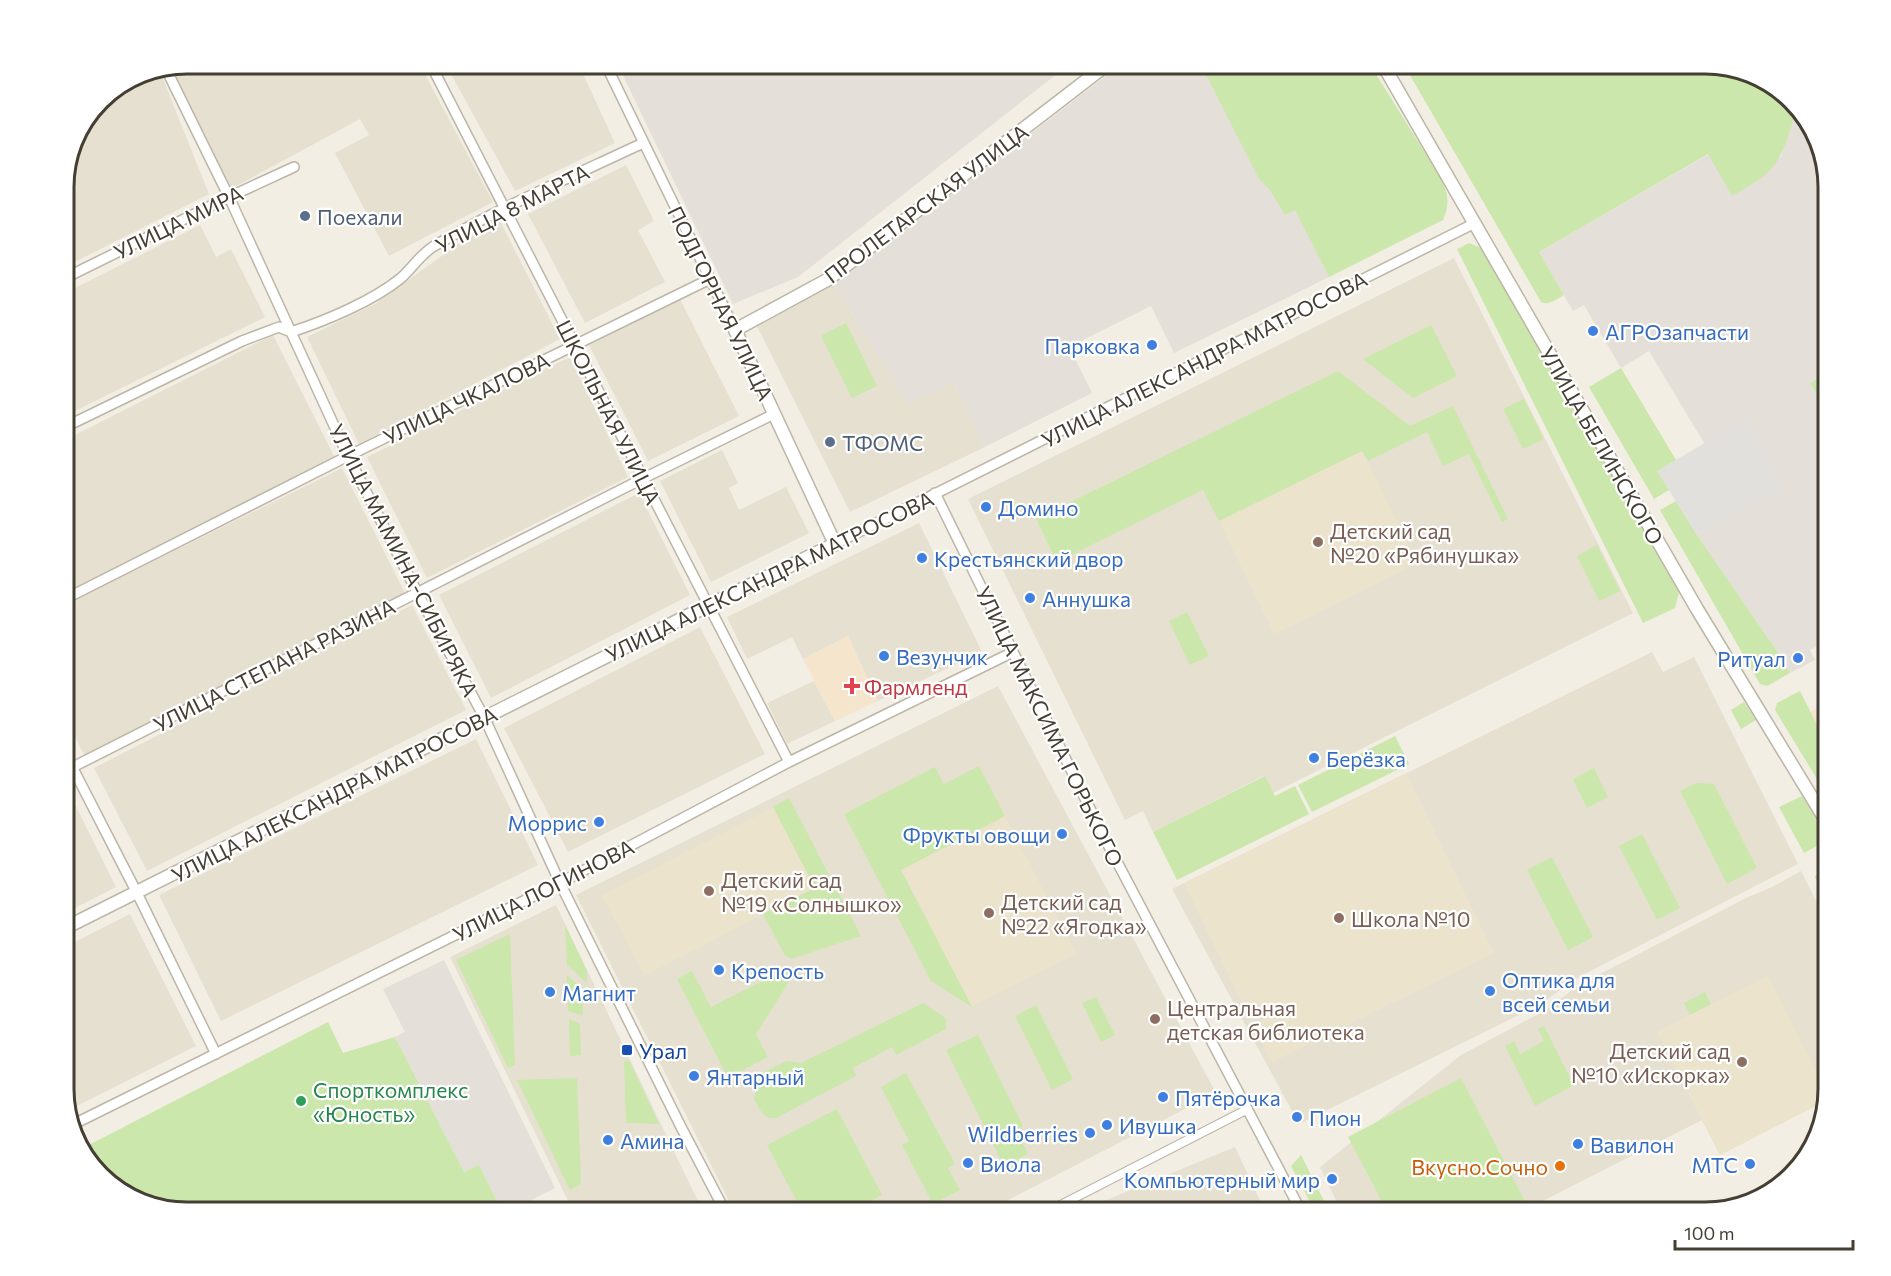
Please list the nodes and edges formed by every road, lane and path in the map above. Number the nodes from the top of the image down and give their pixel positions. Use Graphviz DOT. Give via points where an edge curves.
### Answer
graph roads {
  1 [pos="436,74"];
  2 [pos="610,74"];
  3 [pos="1095,74"];
  4 [pos="1389,74"];
  5 [pos="169,75"];
  6 [pos="643,143"];
  7 [pos="294,167"];
  8 [pos="230,197"];
  9 [pos="505,207"];
  10 [pos="1474,224"];
  11 [pos="74,274"];
  12 [pos="710,279"];
  13 [pos="735,330"];
  14 [pos="291,332"];
  15 [pos="575,345"];
  16 [pos="774,414"];
  17 [pos="74,423"];
  18 [pos="348,456"];
  19 [pos="642,479"];
  20 [pos="935,493"];
  21 [pos="835,544"];
  22 [pos="417,592"];
  23 [pos="74,594"];
  24 [pos="709,605"];
  25 [pos="1013,652"];
  26 [pos="485,719"];
  27 [pos="789,762"];
  28 [pos="74,767"];
  29 [pos="74,781"];
  30 [pos="1818,808"];
  31 [pos="560,883"];
  32 [pos="137,892"];
  33 [pos="74,924"];
  34 [pos="216,1054"];
  35 [pos="1248,1109"];
  36 [pos="78,1122"];
  37 [pos="720,1202"];
  38 [pos="1066,1202"];
  39 [pos="1296,1202"];
  1 -- 9 [label="street, ШКОЛЬНАЯ УЛИЦА"];
  2 -- 6 [label="street, ПОДГОРНАЯ УЛИЦА"];
  3 -- 13 [label="street, ПРОЛЕТАРСКАЯ УЛИЦА" via="827,280"];
  4 -- 10 [label="street, УЛИЦА БЕЛИНСКОГО"];
  5 -- 8 [label="street, УЛИЦА МАМИНА-СИБИРЯКА"];
  6 -- 9 [label="street, УЛИЦА 8 МАРТА"];
  6 -- 12 [label="street, ПОДГОРНАЯ УЛИЦА"];
  7 -- 8 [label="street, УЛИЦА МИРА"];
  8 -- 11 [label="street, УЛИЦА МИРА"];
  8 -- 14 [label="street, УЛИЦА МАМИНА-СИБИРЯКА"];
  9 -- 14 [label="street, УЛИЦА 8 МАРТА" via="431,248 400,279 362,302 318,324"];
  9 -- 15 [label="street, ШКОЛЬНАЯ УЛИЦА"];
  10 -- 20 [label="street, УЛИЦА АЛЕКСАНДРА МАТРОСОВА"];
  10 -- 30 [label="street, УЛИЦА БЕЛИНСКОГО" via="1697,609"];
  12 -- 13 [label="street, ПОДГОРНАЯ УЛИЦА"];
  12 -- 15 [label="street, УЛИЦА ЧКАЛОВА"];
  13 -- 16 [label="street, ПОДГОРНАЯ УЛИЦА"];
  14 -- 17 [label="street, УЛИЦА 8 МАРТА" via="279,327 242,340"];
  14 -- 18 [label="street, УЛИЦА МАМИНА-СИБИРЯКА"];
  15 -- 18 [label="street, УЛИЦА ЧКАЛОВА"];
  15 -- 19 [label="street, ШКОЛЬНАЯ УЛИЦА"];
  16 -- 19 [label="street, УЛИЦА СТЕПАНА РАЗИНА"];
  16 -- 21 [label="street, ПОДГОРНАЯ УЛИЦА"];
  18 -- 22 [label="street, УЛИЦА МАМИНА-СИБИРЯКА"];
  18 -- 23 [label="street, УЛИЦА ЧКАЛОВА"];
  19 -- 22 [label="street, УЛИЦА СТЕПАНА РАЗИНА"];
  19 -- 24 [label="street, ШКОЛЬНАЯ УЛИЦА"];
  20 -- 21 [label="street, УЛИЦА АЛЕКСАНДРА МАТРОСОВА"];
  20 -- 25 [label="street, УЛИЦА МАКСИМА ГОРЬКОГО"];
  21 -- 24 [label="street, УЛИЦА АЛЕКСАНДРА МАТРОСОВА"];
  22 -- 26 [label="street, УЛИЦА МАМИНА-СИБИРЯКА"];
  22 -- 28 [label="street, УЛИЦА СТЕПАНА РАЗИНА"];
  24 -- 26 [label="street, УЛИЦА АЛЕКСАНДРА МАТРОСОВА"];
  24 -- 27 [label="street, ШКОЛЬНАЯ УЛИЦА"];
  25 -- 27 [label="street, УЛИЦА ЛОГИНОВА"];
  25 -- 35 [label="street, УЛИЦА МАКСИМА ГОРЬКОГО" via="1105,839"];
  26 -- 31 [label="street, УЛИЦА МАМИНА-СИБИРЯКА"];
  26 -- 32 [label="street, УЛИЦА АЛЕКСАНДРА МАТРОСОВА"];
  27 -- 31 [label="street, УЛИЦА ЛОГИНОВА"];
  29 -- 32 [label="street"];
  31 -- 34 [label="street, УЛИЦА ЛОГИНОВА"];
  31 -- 37 [label="street, УЛИЦА МАМИНА-СИБИРЯКА"];
  32 -- 33 [label="street, УЛИЦА АЛЕКСАНДРА МАТРОСОВА"];
  32 -- 34 [label="street"];
  34 -- 36 [label="street, УЛИЦА ЛОГИНОВА"];
  35 -- 38 [label="street"];
  35 -- 39 [label="street, УЛИЦА МАКСИМА ГОРЬКОГО"];
}
